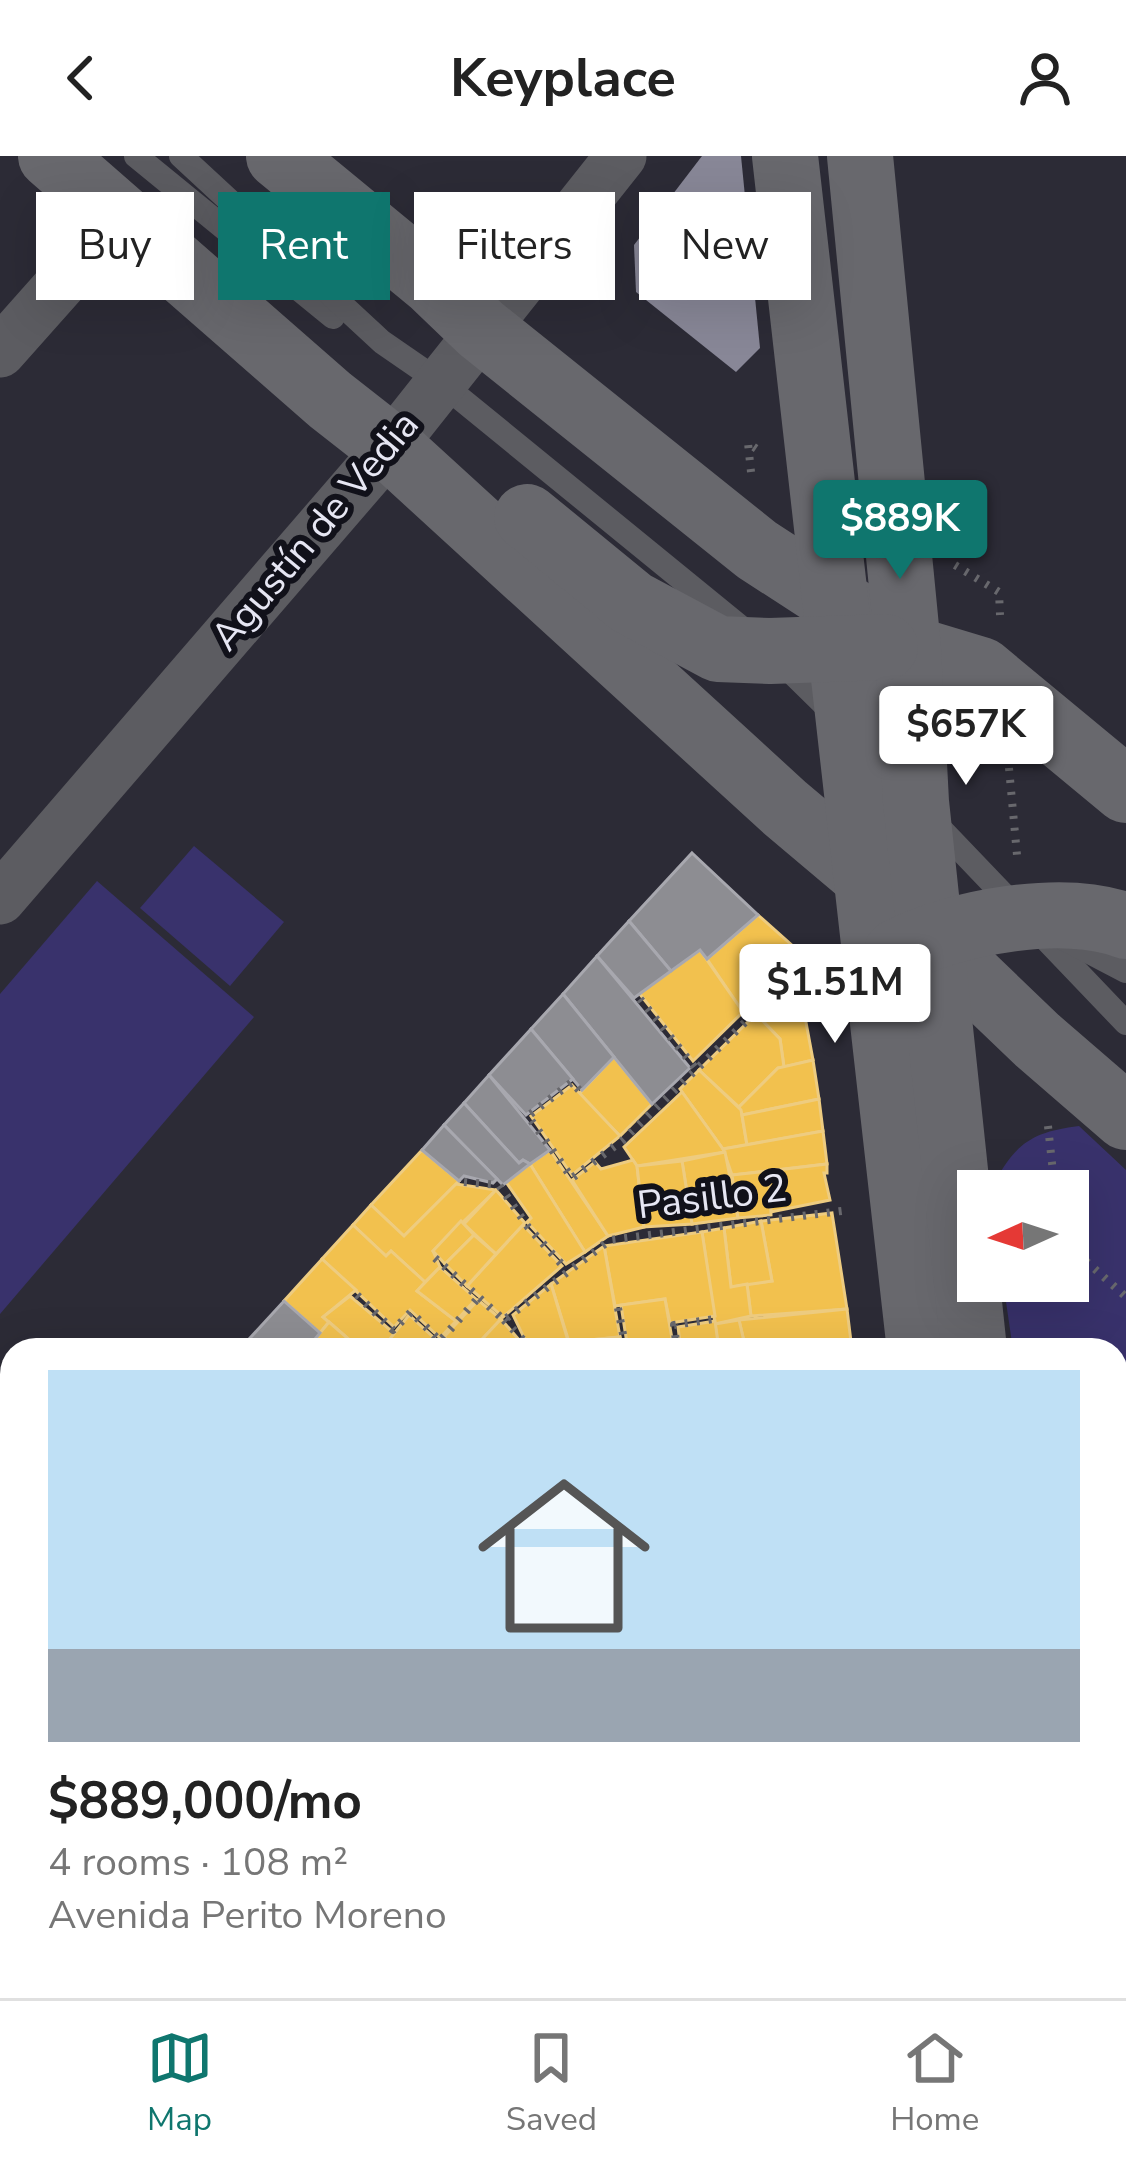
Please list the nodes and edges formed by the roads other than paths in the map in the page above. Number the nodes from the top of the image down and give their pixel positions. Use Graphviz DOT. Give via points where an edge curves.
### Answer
graph roads {
  1 [pos="51,156"];
  2 [pos="181,156"];
  3 [pos="279,156"];
  4 [pos="621,156"];
  5 [pos="785,156"];
  6 [pos="860,156"];
  7 [pos="128,186"];
  8 [pos="481,329"];
  9 [pos="382,342"];
  10 [pos="0,352"];
  11 [pos="440,382"];
  12 [pos="402,459"];
  13 [pos="839,624"];
  14 [pos="908,648"];
  15 [pos="770,652"];
  16 [pos="852,731"];
  17 [pos="1126,790"];
  18 [pos="916,802"];
  19 [pos="0,899"];
  20 [pos="1022,916"];
  21 [pos="887,919"];
  22 [pos="1126,926"];
  23 [pos="1126,971"];
  24 [pos="1126,1024"];
  25 [pos="1126,1117"];
  26 [pos="919,1338"];
  27 [pos="972,1338"];
  1 -- 7 [label="main road"];
  2 -- 9 [label="lane"];
  3 -- 8 [label="main road"];
  4 -- 8 [label="street, Agustín de Vedia"];
  5 -- 13 [label="main road"];
  6 -- 14 [label="main road"];
  7 -- 9 [label="lane" via="353,334"];
  7 -- 10 [label="street"];
  7 -- 12 [label="main road" via="330,400"];
  8 -- 11 [label="street, Agustín de Vedia"];
  8 -- 13 [label="main road"];
  9 -- 11 [label="lane"];
  11 -- 12 [label="street, Agustín de Vedia"];
  11 -- 15 [label="lane"];
  12 -- 15 [label="main road" via="501,496 632,603 718,649"];
  12 -- 19 [label="street, Agustín de Vedia"];
  12 -- 21 [label="main road"];
  13 -- 14 [label="main road"];
  13 -- 15 [label="main road"];
  13 -- 16 [label="main road"];
  14 -- 17 [label="main road" via="980,670"];
  14 -- 18 [label="main road"];
  15 -- 16 [label="lane"];
  16 -- 18 [label="lane"];
  16 -- 21 [label="main road"];
  18 -- 20 [label="lane"];
  18 -- 21 [label="main road"];
  20 -- 21 [label="main road"];
  20 -- 22 [label="main road"];
  20 -- 23 [label="lane"];
  20 -- 24 [label="lane"];
  21 -- 25 [label="main road"];
  21 -- 26 [label="main road" via="902,1203"];
  21 -- 27 [label="main road"];
}
